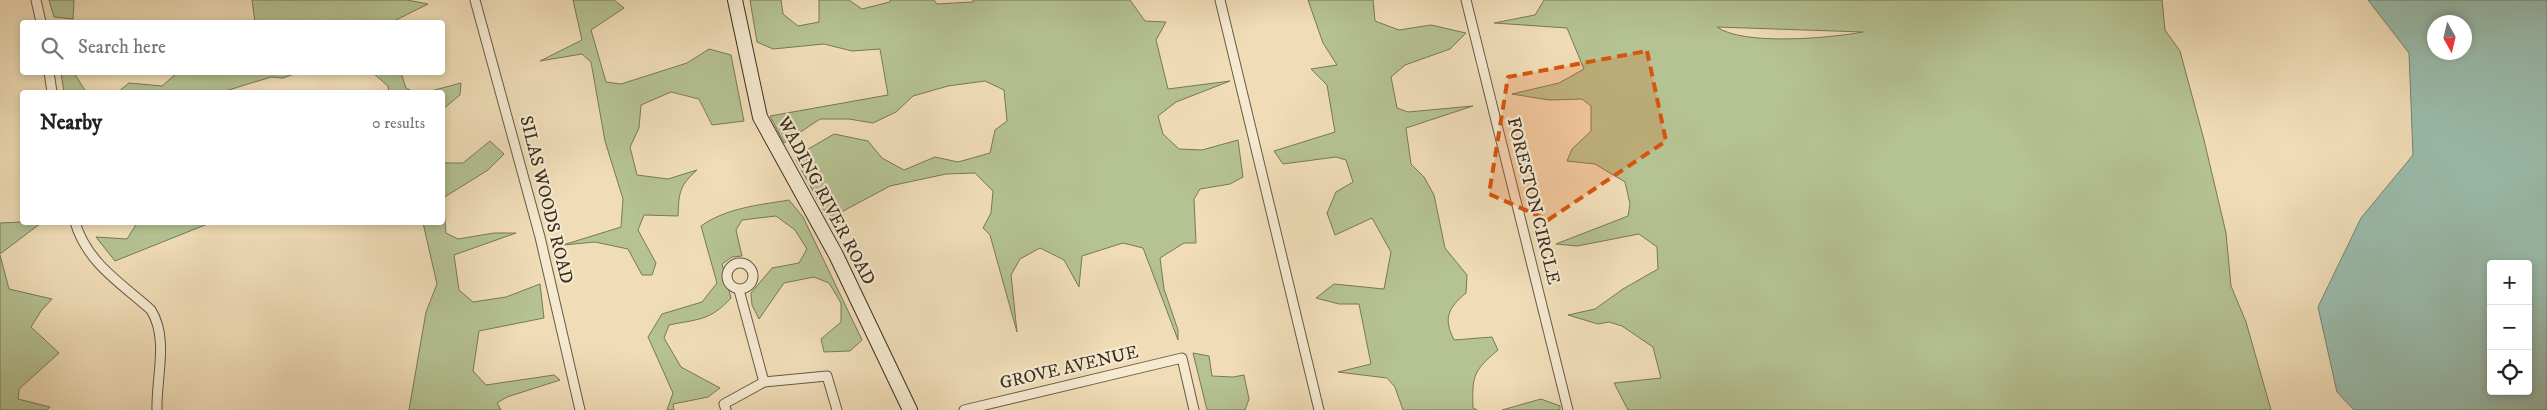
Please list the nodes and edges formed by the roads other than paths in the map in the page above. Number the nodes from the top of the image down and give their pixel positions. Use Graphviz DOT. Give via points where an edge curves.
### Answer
graph roads {
  1 [pos="36,0"];
  2 [pos="474,0"];
  3 [pos="735,0"];
  4 [pos="1220,0"];
  5 [pos="1466,0"];
  6 [pos="41,20"];
  7 [pos="49,75"];
  8 [pos="52,90"];
  9 [pos="76,225"];
  10 [pos="739,290"];
  11 [pos="764,382"];
  12 [pos="725,407"];
  13 [pos="157,410"];
  14 [pos="580,410"];
  15 [pos="837,410"];
  16 [pos="910,410"];
  17 [pos="964,410"];
  18 [pos="1194,410"];
  19 [pos="1319,410"];
  20 [pos="1568,410"];
  1 -- 6 [label="street"];
  2 -- 14 [label="street, SILAS WOODS ROAD" via="540,237"];
  3 -- 16 [label="main road, WADING RIVER ROAD" via="760,117 836,255"];
  4 -- 19 [label="street"];
  5 -- 20 [label="street, FORESTON CIRCLE"];
  7 -- 8 [label="street"];
  9 -- 13 [label="street" via="93,258 156,318 161,344"];
  10 -- 11 [label="street"];
  11 -- 12 [label="street"];
  11 -- 15 [label="street" via="827,376"];
  17 -- 18 [label="street, GROVE AVENUE" via="1182,358"];
}
